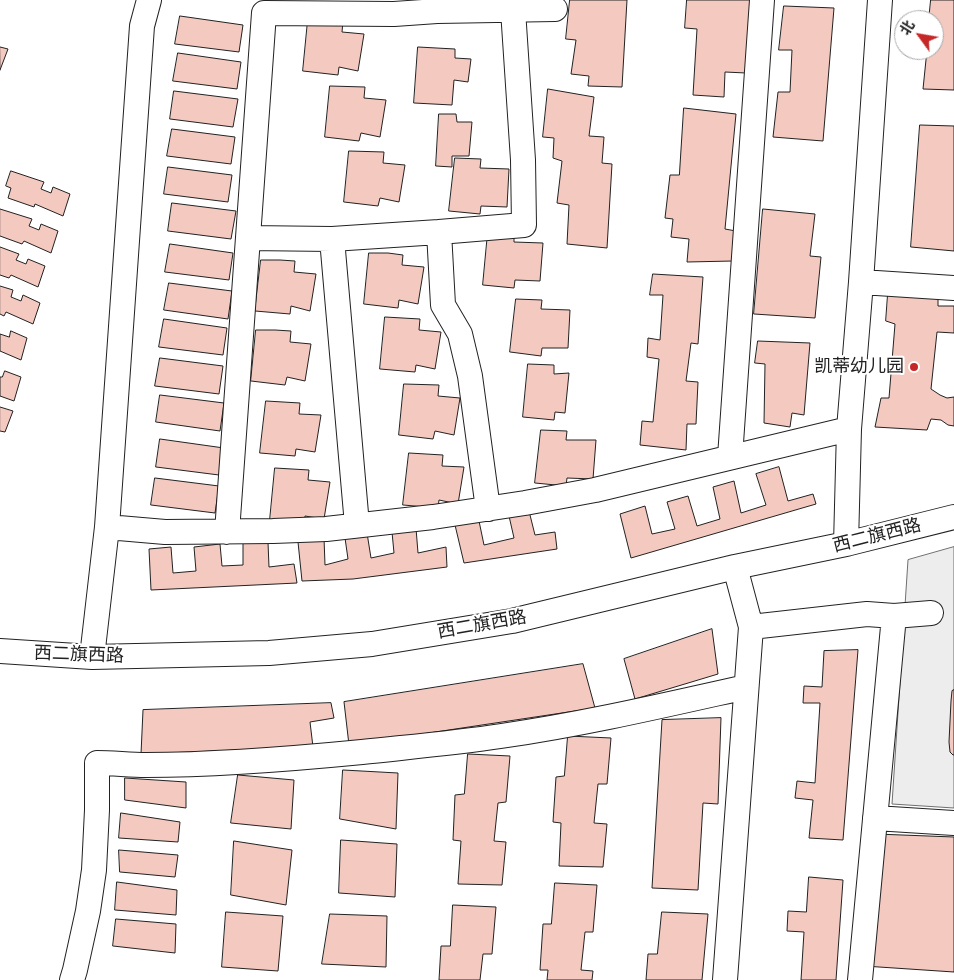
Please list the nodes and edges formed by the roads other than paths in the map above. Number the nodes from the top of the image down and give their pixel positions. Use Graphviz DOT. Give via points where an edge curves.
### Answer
graph roads {
  1 [pos="148,0"];
  2 [pos="762,0"];
  3 [pos="880,0"];
  4 [pos="395,7"];
  5 [pos="556,9"];
  6 [pos="513,10"];
  7 [pos="440,232"];
  8 [pos="248,238"];
  9 [pos="332,239"];
  10 [pos="861,282"];
  11 [pos="954,288"];
  12 [pos="849,429"];
  13 [pos="730,457"];
  14 [pos="488,509"];
  15 [pos="954,517"];
  16 [pos="357,526"];
  17 [pos="106,527"];
  18 [pos="227,532"];
  19 [pos="846,544"];
  20 [pos="734,567"];
  21 [pos="931,613"];
  22 [pos="894,616"];
  23 [pos="751,627"];
  24 [pos="0,651"];
  25 [pos="92,657"];
  26 [pos="746,687"];
  27 [pos="875,818"];
  28 [pos="954,823"];
  29 [pos="72,980"];
  30 [pos="725,980"];
  31 [pos="860,980"];
  1 -- 17 [label="street" via="142,26"];
  2 -- 13 [label="street"];
  3 -- 10 [label="street"];
  4 -- 6 [label="street" via="437,11"];
  4 -- 8 [label="street" via="264,12"];
  5 -- 6 [label="street"];
  6 -- 7 [label="street" via="524,226"];
  7 -- 9 [label="street"];
  7 -- 14 [label="street" via="443,305 460,334 470,376"];
  8 -- 9 [label="street"];
  8 -- 18 [label="street"];
  9 -- 16 [label="street"];
  10 -- 11 [label="street"];
  10 -- 12 [label="street"];
  12 -- 13 [label="street"];
  12 -- 19 [label="street"];
  13 -- 14 [label="street" via="595,490"];
  14 -- 16 [label="street"];
  15 -- 19 [label="street, 西二旗西路"];
  16 -- 18 [label="street"];
  17 -- 18 [label="street" via="165,532"];
  17 -- 25 [label="street"];
  19 -- 20 [label="street, 西二旗西路"];
  20 -- 23 [label="street"];
  20 -- 25 [label="street, 西二旗西路" via="512,621 372,644 269,653"];
  21 -- 22 [label="street"];
  22 -- 23 [label="street" via="839,616"];
  22 -- 27 [label="street"];
  23 -- 26 [label="street"];
  24 -- 25 [label="street, 西二旗西路"];
  26 -- 29 [label="street" via="578,723 438,745 203,764 97,762 94,870"];
  26 -- 30 [label="street"];
  27 -- 28 [label="street"];
  27 -- 31 [label="street"];
}
